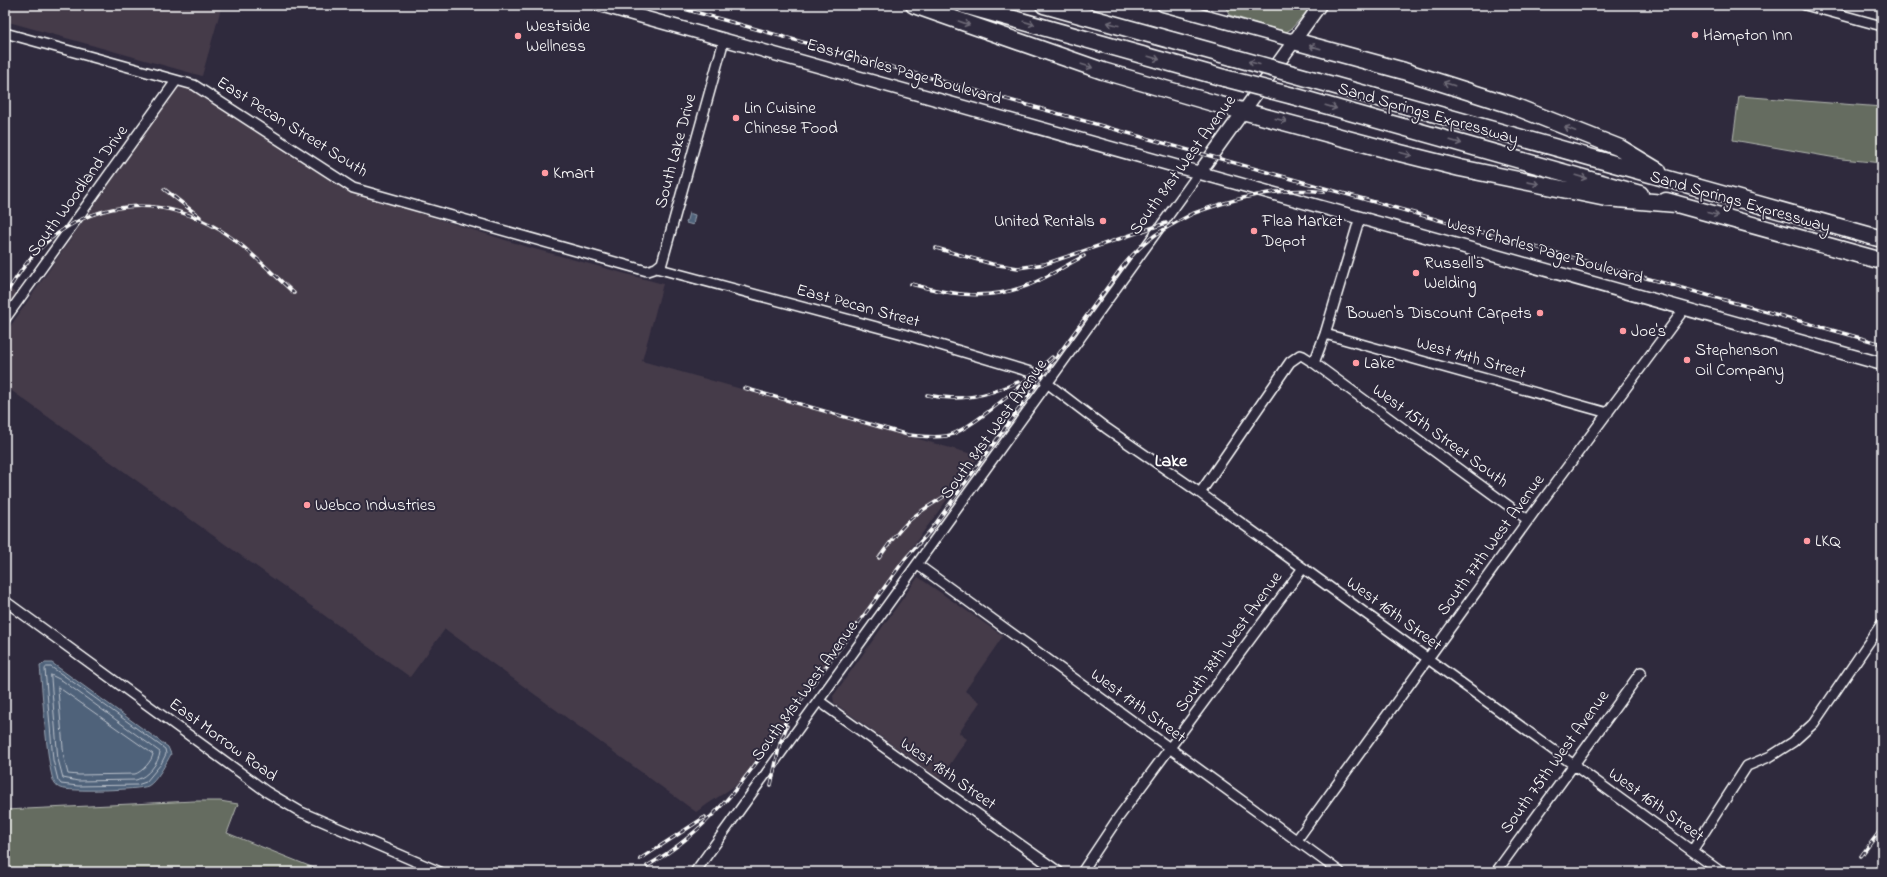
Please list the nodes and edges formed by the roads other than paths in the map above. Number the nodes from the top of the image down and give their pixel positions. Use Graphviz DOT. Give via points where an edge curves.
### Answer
graph roads {
  1 [pos="600,5"];
  2 [pos="914,5"];
  3 [pos="964,5"];
  4 [pos="1044,5"];
  5 [pos="1163,5"];
  6 [pos="1320,5"];
  7 [pos="1806,5"];
  8 [pos="1882,26"];
  9 [pos="5,33"];
  10 [pos="724,40"];
  11 [pos="1294,42"];
  12 [pos="176,81"];
  13 [pos="1243,110"];
  14 [pos="1199,173"];
  15 [pos="1675,181"];
  16 [pos="1676,204"];
  17 [pos="1360,217"];
  18 [pos="1882,239"];
  19 [pos="1882,261"];
  20 [pos="656,268"];
  21 [pos="1685,308"];
  22 [pos="5,319"];
  23 [pos="1325,334"];
  24 [pos="1314,363"];
  25 [pos="1882,364"];
  26 [pos="1047,383"];
  27 [pos="1608,413"];
  28 [pos="1200,493"];
  29 [pos="1528,520"];
  30 [pos="918,565"];
  31 [pos="1303,568"];
  32 [pos="5,601"];
  33 [pos="1882,623"];
  34 [pos="1429,660"];
  35 [pos="1641,672"];
  36 [pos="819,701"];
  37 [pos="1170,749"];
  38 [pos="1574,764"];
  39 [pos="1296,840"];
  40 [pos="1692,851"];
  41 [pos="440,872"];
  42 [pos="695,872"];
  43 [pos="1059,872"];
  44 [pos="1082,872"];
  45 [pos="1340,872"];
  46 [pos="1496,872"];
  47 [pos="1721,872"];
  1 -- 10 [label="main road, East Charles Page Boulevard"];
  2 -- 13 [label="highway, one-way" via="1103,71"];
  3 -- 16 [label="highway, Sand Springs Expressway, one-way, bridge"];
  15 -- 4 [label="highway, Sand Springs Expressway, one-way, bridge"];
  5 -- 11 [label="main road"];
  6 -- 11 [label="main road, South 81st West Avenue"];
  7 -- 8 [label="street"];
  9 -- 12 [label="street, East Pecan Street South"];
  10 -- 14 [label="main road, East Charles Page Boulevard"];
  10 -- 20 [label="street, South Lake Drive" via="665,254 662,263"];
  11 -- 13 [label="main road, South 81st West Avenue"];
  15 -- 11 [label="highway, one-way" via="1620,148 1511,105 1404,70"];
  12 -- 20 [label="street, East Pecan Street South" via="194,85 353,188 647,271"];
  12 -- 22 [label="street, South Woodland Drive"];
  13 -- 14 [label="main road, South 81st West Avenue"];
  13 -- 16 [label="highway, one-way" via="1460,168 1606,198"];
  14 -- 17 [label="main road, West Charles Page Boulevard"];
  14 -- 26 [label="street, South 81st West Avenue"];
  15 -- 18 [label="highway, Sand Springs Expressway"];
  16 -- 19 [label="highway, Sand Springs Expressway, one-way"];
  17 -- 21 [label="main road, West Charles Page Boulevard"];
  17 -- 23 [label="street"];
  20 -- 26 [label="street, East Pecan Street" via="903,334 1034,373"];
  21 -- 25 [label="main road, West Charles Page Boulevard"];
  21 -- 27 [label="street, South 77th West Avenue"];
  23 -- 24 [label="street"];
  23 -- 27 [label="street, West 14th Street"];
  24 -- 28 [label="street, West 15th Street South" via="1300,355 1290,362"];
  24 -- 29 [label="street, West 15th Street South"];
  26 -- 28 [label="street, West 16th Street" via="1106,428"];
  26 -- 30 [label="street, South 81st West Avenue"];
  27 -- 29 [label="street, South 77th West Avenue"];
  28 -- 31 [label="street, West 16th Street"];
  29 -- 34 [label="street, South 77th West Avenue"];
  30 -- 36 [label="street, South 81st West Avenue"];
  30 -- 37 [label="street, West 17th Street"];
  31 -- 34 [label="street, West 16th Street"];
  31 -- 37 [label="street, South 78th West Avenue"];
  32 -- 41 [label="street, East Morrow Road" via="267,792 301,812"];
  33 -- 40 [label="street" via="1814,723 1793,742 1771,756 1747,766"];
  34 -- 38 [label="street, West 16th Street"];
  34 -- 39 [label="street, South 77th West Avenue"];
  35 -- 38 [label="street, South 75th West Avenue"];
  36 -- 42 [label="street, South 81st West Avenue"];
  36 -- 43 [label="street, West 18th Street"];
  37 -- 39 [label="street, West 17th Street"];
  37 -- 44 [label="street, South 78th West Avenue" via="1118,818"];
  38 -- 40 [label="street, West 16th Street"];
  38 -- 46 [label="street, South 75th West Avenue"];
  39 -- 45 [label="street, West 17th Street"];
  40 -- 47 [label="street, West 16th Street"];
}
